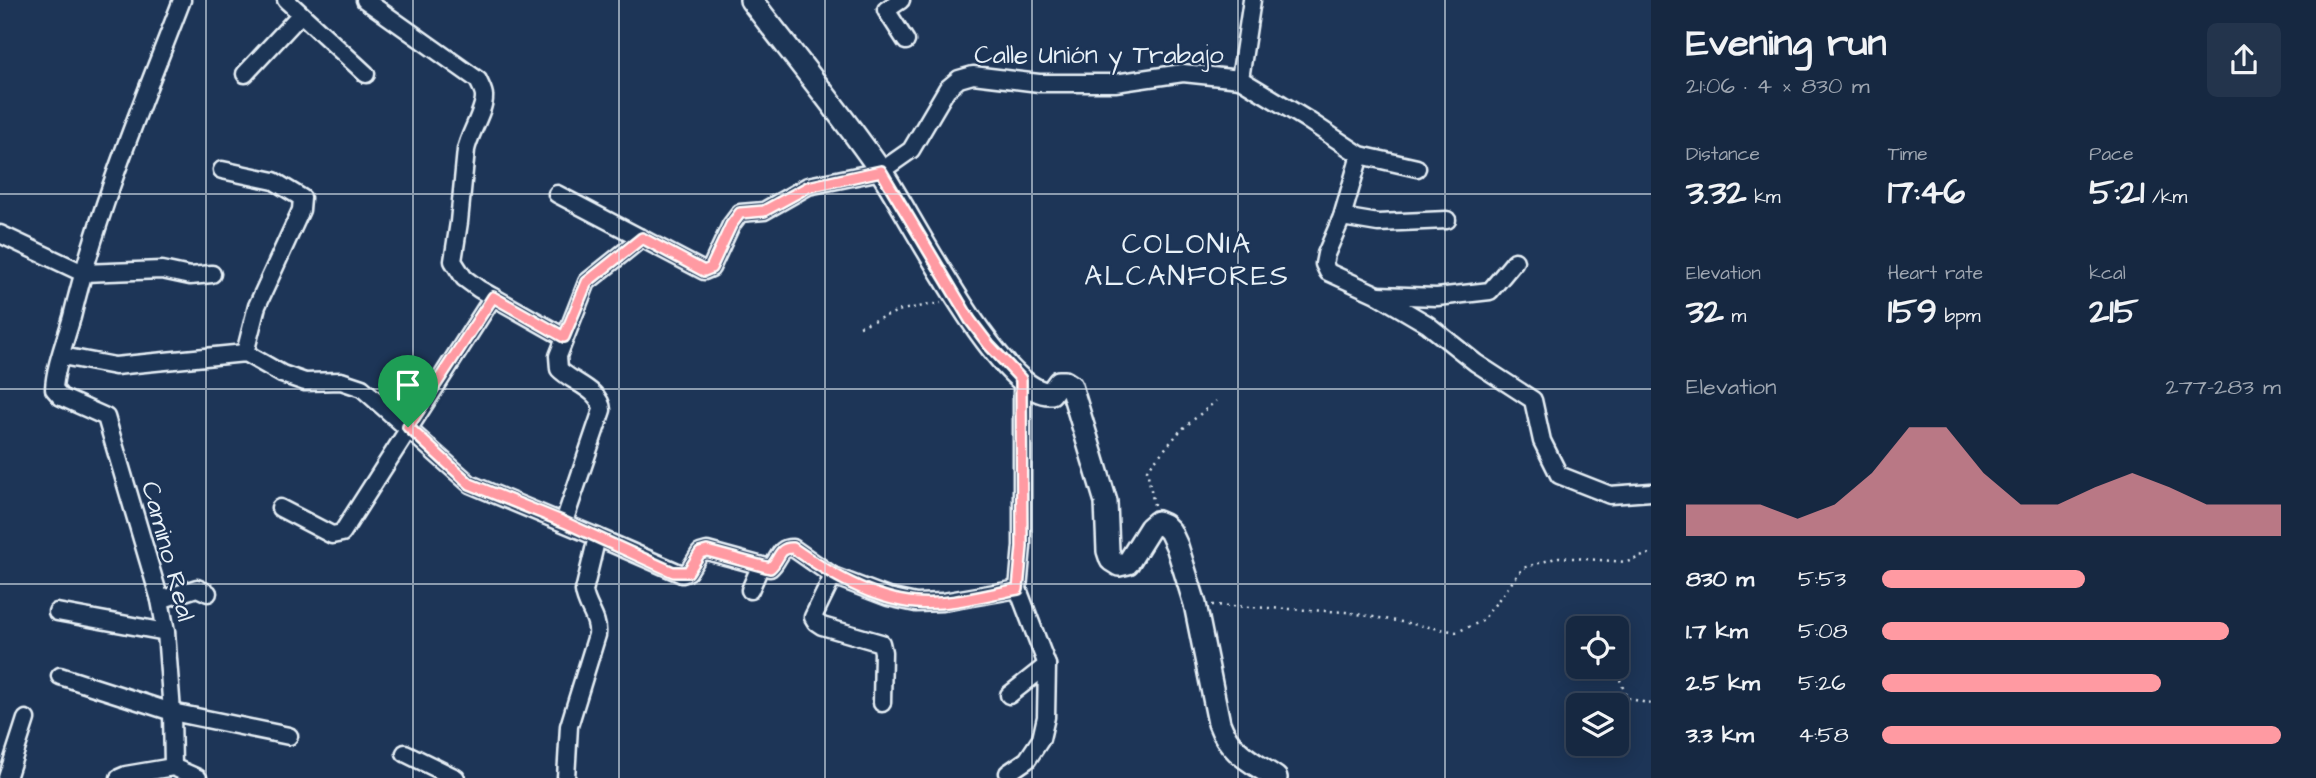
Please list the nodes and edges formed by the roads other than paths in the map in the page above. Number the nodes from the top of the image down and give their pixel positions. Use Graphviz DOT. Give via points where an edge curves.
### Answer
graph roads {
  1 [pos="182,0"];
  2 [pos="286,0"];
  3 [pos="365,0"];
  4 [pos="751,0"];
  5 [pos="901,0"];
  6 [pos="1252,0"];
  7 [pos="883,5"];
  8 [pos="300,15"];
  9 [pos="906,41"];
  10 [pos="245,74"];
  11 [pos="366,74"];
  12 [pos="1240,79"];
  13 [pos="1360,155"];
  14 [pos="1417,168"];
  15 [pos="222,170"];
  16 [pos="881,171"];
  17 [pos="557,194"];
  18 [pos="1342,217"];
  19 [pos="1447,220"];
  20 [pos="1,236"];
  21 [pos="642,238"];
  22 [pos="1515,261"];
  23 [pos="83,273"];
  24 [pos="212,274"];
  25 [pos="1376,295"];
  26 [pos="493,297"];
  27 [pos="564,337"];
  28 [pos="245,353"];
  29 [pos="62,356"];
  30 [pos="1021,379"];
  31 [pos="408,427"];
  32 [pos="1651,492"];
  33 [pos="280,508"];
  34 [pos="564,522"];
  35 [pos="597,537"];
  36 [pos="760,567"];
  37 [pos="833,576"];
  38 [pos="1018,589"];
  39 [pos="750,590"];
  40 [pos="208,593"];
  41 [pos="160,600"];
  42 [pos="57,612"];
  43 [pos="166,632"];
  44 [pos="1047,665"];
  45 [pos="60,676"];
  46 [pos="1009,695"];
  47 [pos="882,703"];
  48 [pos="172,712"];
  49 [pos="26,719"];
  50 [pos="289,736"];
  51 [pos="405,753"];
  52 [pos="173,768"];
  53 [pos="1008,773"];
  54 [pos="7,778"];
  55 [pos="119,778"];
  56 [pos="198,778"];
  57 [pos="456,778"];
  58 [pos="566,778"];
  59 [pos="1276,778"];
  1 -- 23 [label="street"];
  2 -- 8 [label="street"];
  3 -- 26 [label="street" via="482,87 485,97 466,150 453,261 464,278"];
  4 -- 16 [label="street"];
  5 -- 7 [label="street"];
  6 -- 12 [label="street, Calle Unión y Trabajo"];
  7 -- 9 [label="street"];
  8 -- 10 [label="street"];
  8 -- 11 [label="street"];
  12 -- 13 [label="street"];
  12 -- 16 [label="street, Calle Unión y Trabajo" via="1183,73 1115,83 1039,83 973,75 947,89 911,150"];
  13 -- 14 [label="street"];
  13 -- 18 [label="street"];
  15 -- 28 [label="street" via="274,181 302,198 301,210 257,306"];
  16 -- 21 [label="street" via="808,187 764,211 740,213 711,268 704,271"];
  16 -- 30 [label="street" via="958,299 989,345"];
  17 -- 21 [label="street"];
  18 -- 19 [label="street" via="1378,223"];
  18 -- 25 [label="street" via="1324,264 1328,272"];
  20 -- 23 [label="street"];
  21 -- 27 [label="street" via="587,282"];
  22 -- 25 [label="street" via="1490,291 1437,297"];
  23 -- 24 [label="street" via="162,270 190,276"];
  23 -- 29 [label="street"];
  25 -- 32 [label="street" via="1427,324 1533,400 1542,441 1559,475 1610,495"];
  26 -- 27 [label="street"];
  26 -- 31 [label="street"];
  27 -- 34 [label="street" via="559,369 602,403"];
  28 -- 29 [label="street" via="114,366"];
  28 -- 31 [label="street" via="305,382 341,381 362,388"];
  29 -- 41 [label="street, Camino Real" via="54,389 61,397 106,417"];
  30 -- 38 [label="street"];
  30 -- 59 [label="street" via="1047,394 1059,383 1071,386 1106,502 1111,561 1128,563 1157,522 1170,531 1195,604 1225,738"];
  31 -- 33 [label="street" via="342,533 332,535"];
  31 -- 34 [label="street" via="470,484"];
  34 -- 35 [label="street"];
  35 -- 36 [label="street" via="682,574 707,551"];
  35 -- 58 [label="street" via="584,591 598,624 597,635 569,726"];
  36 -- 37 [label="street" via="770,568 781,550 793,548"];
  36 -- 39 [label="street"];
  37 -- 38 [label="street" via="916,603"];
  37 -- 47 [label="street" via="813,617 822,626 881,643"];
  38 -- 44 [label="street"];
  40 -- 41 [label="street" via="197,588"];
  41 -- 43 [label="street, Camino Real"];
  42 -- 43 [label="street"];
  43 -- 48 [label="street, Camino Real"];
  44 -- 46 [label="street"];
  44 -- 53 [label="street" via="1041,739 1027,760"];
  45 -- 48 [label="street"];
  48 -- 50 [label="street"];
  48 -- 52 [label="street, Camino Real"];
  49 -- 54 [label="street"];
  51 -- 57 [label="street"];
  52 -- 55 [label="street"];
  52 -- 56 [label="street"];
}
